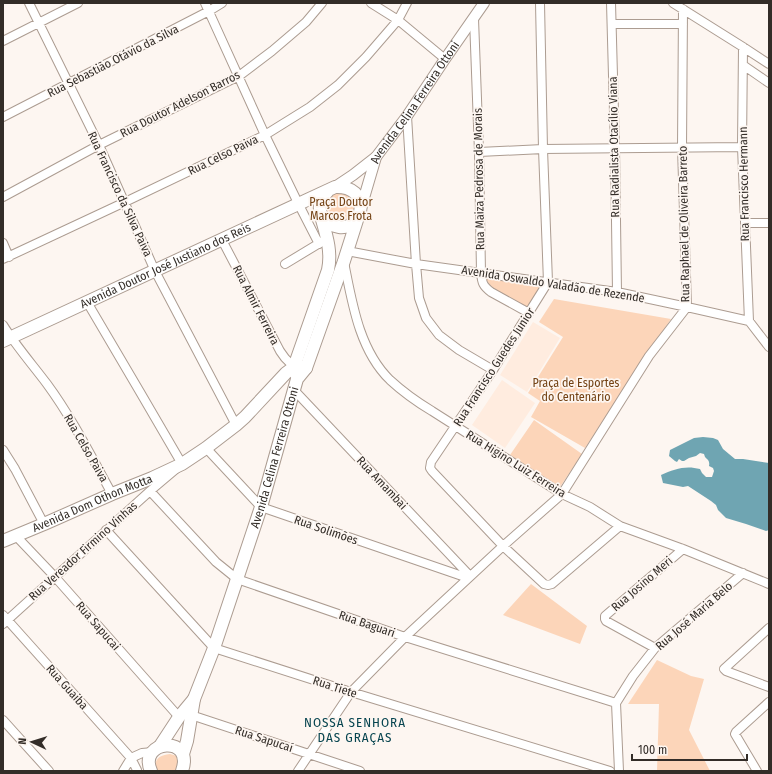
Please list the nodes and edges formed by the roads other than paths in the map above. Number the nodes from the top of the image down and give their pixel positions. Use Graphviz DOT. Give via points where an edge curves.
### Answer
graph roads {
  1 [pos="29,3"];
  2 [pos="78,3"];
  3 [pos="205,3"];
  4 [pos="222,3"];
  5 [pos="322,3"];
  6 [pos="371,3"];
  7 [pos="407,3"];
  8 [pos="484,3"];
  9 [pos="540,3"];
  10 [pos="611,3"];
  11 [pos="673,3"];
  12 [pos="683,9"];
  13 [pos="209,11"];
  14 [pos="474,19"];
  15 [pos="398,20"];
  16 [pos="39,23"];
  17 [pos="612,24"];
  18 [pos="683,24"];
  19 [pos="3,41"];
  20 [pos="743,46"];
  21 [pos="445,59"];
  22 [pos="769,64"];
  23 [pos="743,65"];
  24 [pos="239,76"];
  25 [pos="769,83"];
  26 [pos="69,84"];
  27 [pos="407,116"];
  28 [pos="3,117"];
  29 [pos="265,135"];
  30 [pos="99,145"];
  31 [pos="742,147"];
  32 [pos="682,148"];
  33 [pos="543,149"];
  34 [pos="615,149"];
  35 [pos="479,152"];
  36 [pos="376,157"];
  37 [pos="331,189"];
  38 [pos="3,197"];
  39 [pos="125,202"];
  40 [pos="298,205"];
  41 [pos="321,214"];
  42 [pos="359,214"];
  43 [pos="769,222"];
  44 [pos="744,223"];
  45 [pos="222,240"];
  46 [pos="323,241"];
  47 [pos="3,243"];
  48 [pos="346,256"];
  49 [pos="6,258"];
  50 [pos="285,264"];
  51 [pos="416,264"];
  52 [pos="155,271"];
  53 [pos="481,273"];
  54 [pos="548,282"];
  55 [pos="617,292"];
  56 [pos="86,302"];
  57 [pos="687,307"];
  58 [pos="529,313"];
  59 [pos="749,321"];
  60 [pos="3,325"];
  61 [pos="7,339"];
  62 [pos="769,347"];
  63 [pos="300,368"];
  64 [pos="492,370"];
  65 [pos="296,385"];
  66 [pos="236,426"];
  67 [pos="456,426"];
  68 [pos="206,448"];
  69 [pos="3,450"];
  70 [pos="182,464"];
  71 [pos="150,491"];
  72 [pos="112,494"];
  73 [pos="562,494"];
  74 [pos="261,508"];
  75 [pos="44,524"];
  76 [pos="620,526"];
  77 [pos="106,530"];
  78 [pos="16,536"];
  79 [pos="3,541"];
  80 [pos="502,546"];
  81 [pos="683,549"];
  82 [pos="744,573"];
  83 [pos="55,577"];
  84 [pos="469,577"];
  85 [pos="237,579"];
  86 [pos="769,584"];
  87 [pos="4,620"];
  88 [pos="769,628"];
  89 [pos="405,637"];
  90 [pos="214,648"];
  91 [pos="654,648"];
  92 [pos="769,687"];
  93 [pos="350,692"];
  94 [pos="194,699"];
  95 [pos="769,702"];
  96 [pos="616,703"];
  97 [pos="191,715"];
  98 [pos="179,718"];
  99 [pos="3,720"];
  100 [pos="156,749"];
  101 [pos="183,754"];
  102 [pos="309,754"];
  103 [pos="131,758"];
  104 [pos="124,770"];
  105 [pos="137,770"];
  106 [pos="151,770"];
  107 [pos="49,771"];
  108 [pos="182,771"];
  109 [pos="298,771"];
  110 [pos="360,771"];
  111 [pos="610,771"];
  112 [pos="619,771"];
  113 [pos="757,771"];
  1 -- 16 [label="street, Rua Francisco da Silva Paiva"];
  2 -- 16 [label="street"];
  3 -- 13 [label="street"];
  4 -- 13 [label="street, Rua Sebastião Otávio da Silva"];
  5 -- 24 [label="street, Rua Doutor Adelson Barros" via="306,22"];
  6 -- 15 [label="street"];
  7 -- 15 [label="street, Rua Celso Paiva"];
  8 -- 14 [label="street, Avenida Celina Ferreira Ottoni"];
  9 -- 33 [label="street"];
  10 -- 17 [label="street, Rua Radialista Otacílio Viana"];
  11 -- 12 [label="street"];
  12 -- 18 [label="street, Rua Raphael de Oliveira Barreto"];
  12 -- 20 [label="street"];
  13 -- 24 [label="street"];
  13 -- 26 [label="street, Rua Sebastião Otávio da Silva"];
  14 -- 21 [label="street, Avenida Celina Ferreira Ottoni"];
  14 -- 35 [label="street, Rua Maiza Pedrosa de Morais"];
  15 -- 21 [label="street"];
  15 -- 29 [label="street, Rua Celso Paiva" via="338,85 310,107"];
  16 -- 19 [label="street"];
  16 -- 26 [label="street, Rua Francisco da Silva Paiva"];
  17 -- 18 [label="street"];
  17 -- 34 [label="street, Rua Radialista Otacílio Viana"];
  18 -- 32 [label="street, Rua Raphael de Oliveira Barreto"];
  20 -- 22 [label="street"];
  20 -- 23 [label="street, Rua Francisco Hermann"];
  21 -- 27 [label="street, Avenida Celina Ferreira Ottoni"];
  23 -- 25 [label="street"];
  23 -- 31 [label="street, Rua Francisco Hermann"];
  24 -- 29 [label="street"];
  24 -- 30 [label="street, Rua Doutor Adelson Barros"];
  26 -- 28 [label="street, Rua Sebastião Otávio da Silva"];
  26 -- 30 [label="street, Rua Francisco da Silva Paiva"];
  27 -- 36 [label="street, Avenida Celina Ferreira Ottoni"];
  27 -- 51 [label="street"];
  29 -- 39 [label="street, Rua Celso Paiva"];
  29 -- 40 [label="street"];
  30 -- 38 [label="street, Rua Doutor Adelson Barros"];
  30 -- 39 [label="street, Rua Francisco da Silva Paiva"];
  31 -- 32 [label="street"];
  31 -- 44 [label="street, Rua Francisco Hermann"];
  32 -- 34 [label="street"];
  32 -- 57 [label="street, Rua Raphael de Oliveira Barreto"];
  33 -- 34 [label="street"];
  33 -- 35 [label="street"];
  33 -- 54 [label="street"];
  34 -- 55 [label="street, Rua Radialista Otacílio Viana"];
  35 -- 53 [label="street, Rua Maiza Pedrosa de Morais"];
  36 -- 37 [label="street, Avenida Doutor José Justiano dos Reis"];
  36 -- 42 [label="street, Avenida Celina Ferreira Ottoni"];
  37 -- 40 [label="main road, Avenida Doutor José Justiano dos Reis"];
  37 -- 41 [label="main road" via="322,197"];
  37 -- 42 [label="main road" via="350,189 360,202"];
  39 -- 49 [label="street, Rua Celso Paiva"];
  39 -- 52 [label="street, Rua Francisco da Silva Paiva"];
  40 -- 45 [label="main road, Avenida Doutor José Justiano dos Reis"];
  40 -- 46 [label="street"];
  41 -- 42 [label="main road" via="326,222 334,227 343,228 352,224"];
  41 -- 46 [label="main road"];
  42 -- 48 [label="main road, Avenida Celina Ferreira Ottoni"];
  43 -- 44 [label="street"];
  44 -- 59 [label="street, Rua Francisco Hermann"];
  45 -- 52 [label="main road, Avenida Doutor José Justiano dos Reis"];
  45 -- 63 [label="street, Rua Almir Ferreira" via="280,351 285,358"];
  46 -- 50 [label="street"];
  46 -- 63 [label="main road" via="330,252 330,261"];
  47 -- 49 [label="street"];
  48 -- 51 [label="street, Avenida Oswaldo Valadão de Rezende"];
  48 -- 63 [label="main road, Avenida Celina Ferreira Ottoni"];
  48 -- 67 [label="street, Rua Higino Luiz Ferreira" via="354,308 364,341 376,364 410,397"];
  51 -- 53 [label="street, Avenida Oswaldo Valadão de Rezende"];
  51 -- 64 [label="street" via="419,298 426,318 439,335 454,347"];
  52 -- 56 [label="main road, Avenida Doutor José Justiano dos Reis"];
  52 -- 66 [label="street, Rua Francisco da Silva Paiva"];
  53 -- 54 [label="street, Avenida Oswaldo Valadão de Rezende"];
  53 -- 58 [label="street, Rua Maiza Pedrosa de Morais" via="485,288"];
  54 -- 55 [label="street, Avenida Oswaldo Valadão de Rezende"];
  54 -- 58 [label="street, Rua Francisco Guedes Junior"];
  55 -- 57 [label="street, Avenida Oswaldo Valadão de Rezende"];
  56 -- 61 [label="main road, Avenida Doutor José Justiano dos Reis"];
  56 -- 70 [label="street"];
  57 -- 59 [label="street, Avenida Oswaldo Valadão de Rezende"];
  57 -- 73 [label="street, Rua Raphael de Oliveira Barreto" via="649,356"];
  58 -- 64 [label="street, Rua Francisco Guedes Junior"];
  59 -- 62 [label="street"];
  60 -- 61 [label="street, Rua Celso Paiva"];
  61 -- 72 [label="street, Rua Celso Paiva" via="47,384 76,429"];
  63 -- 65 [label="main road, Avenida Celina Ferreira Ottoni"];
  63 -- 66 [label="main road, Avenida Dom Othon Motta" via="286,373"];
  64 -- 67 [label="street, Rua Francisco Guedes Junior"];
  65 -- 74 [label="main road, Avenida Celina Ferreira Ottoni"];
  65 -- 84 [label="street, Rua Amambai"];
  66 -- 68 [label="main road, Avenida Dom Othon Motta"];
  67 -- 73 [label="street, Rua Higino Luiz Ferreira"];
  67 -- 80 [label="street, Rua Francisco Guedes Junior" via="431,462 430,468"];
  68 -- 70 [label="main road, Avenida Dom Othon Motta"];
  68 -- 74 [label="street, Rua Solimões"];
  69 -- 75 [label="street" via="16,469"];
  70 -- 71 [label="street, Rua Vereador Firmino Vinhas"];
  70 -- 72 [label="main road, Avenida Dom Othon Motta"];
  71 -- 77 [label="street, Rua Vereador Firmino Vinhas"];
  71 -- 85 [label="street, Rua Baguari" via="216,562"];
  72 -- 75 [label="main road, Avenida Dom Othon Motta"];
  73 -- 76 [label="street, Rua Higino Luiz Ferreira" via="590,507"];
  73 -- 80 [label="street, Rua Raphael de Oliveira Barreto"];
  74 -- 84 [label="street, Rua Solimões"];
  74 -- 85 [label="main road, Avenida Celina Ferreira Ottoni"];
  75 -- 78 [label="main road, Avenida Dom Othon Motta"];
  76 -- 80 [label="street, Rua Francisco Guedes Junior" via="548,585"];
  76 -- 81 [label="street, Rua Higino Luiz Ferreira"];
  77 -- 83 [label="street, Rua Vereador Firmino Vinhas"];
  77 -- 90 [label="street, Rua Tiete"];
  78 -- 79 [label="main road, Avenida Dom Othon Motta"];
  78 -- 83 [label="street, Rua Sapucai"];
  80 -- 84 [label="street, Rua Raphael de Oliveira Barreto"];
  81 -- 82 [label="street, Rua Higino Luiz Ferreira"];
  81 -- 91 [label="street, Rua Josino Meri" via="605,616 606,621"];
  82 -- 86 [label="street, Rua Higino Luiz Ferreira"];
  82 -- 91 [label="street, Rua José Maria Belo"];
  83 -- 87 [label="street, Rua Vereador Firmino Vinhas"];
  83 -- 98 [label="street, Rua Sapucai"];
  84 -- 89 [label="street, Rua Raphael de Oliveira Barreto"];
  85 -- 89 [label="street, Rua Baguari"];
  85 -- 90 [label="main road, Avenida Celina Ferreira Ottoni"];
  87 -- 103 [label="street, Rua Guaiba"];
  88 -- 92 [label="street" via="724,668"];
  89 -- 93 [label="street, Rua Raphael de Oliveira Barreto"];
  89 -- 96 [label="street, Rua Baguari"];
  90 -- 93 [label="street, Rua Tiete"];
  90 -- 94 [label="main road, Avenida Celina Ferreira Ottoni"];
  91 -- 96 [label="street, Rua José Maria Belo"];
  93 -- 102 [label="street, Rua Raphael de Oliveira Barreto"];
  93 -- 111 [label="street, Rua Tiete"];
  94 -- 97 [label="main road, Avenida Celina Ferreira Ottoni"];
  94 -- 98 [label="main road, Avenida Celina Ferreira Ottoni"];
  95 -- 113 [label="street" via="735,734"];
  96 -- 112 [label="street"];
  97 -- 101 [label="main road, Avenida Celina Ferreira Ottoni"];
  97 -- 102 [label="street, Rua Sapucaí"];
  98 -- 100 [label="main road, Avenida Celina Ferreira Ottoni"];
  99 -- 107 [label="street"];
  100 -- 101 [label="main road" via="169,745"];
  100 -- 103 [label="street"];
  100 -- 106 [label="main road, Avenida Celina Ferreira Ottoni" via="149,760"];
  101 -- 108 [label="main road, Avenida Celina Ferreira Ottoni" via="185,764"];
  102 -- 109 [label="street, Rua Raphael de Oliveira Barreto"];
  102 -- 110 [label="street, Rua Sapucaí"];
  103 -- 104 [label="street"];
  103 -- 105 [label="street, Rua Guaiba"];
  104 -- 105 [label="street"];
  105 -- 106 [label="street"];
}
